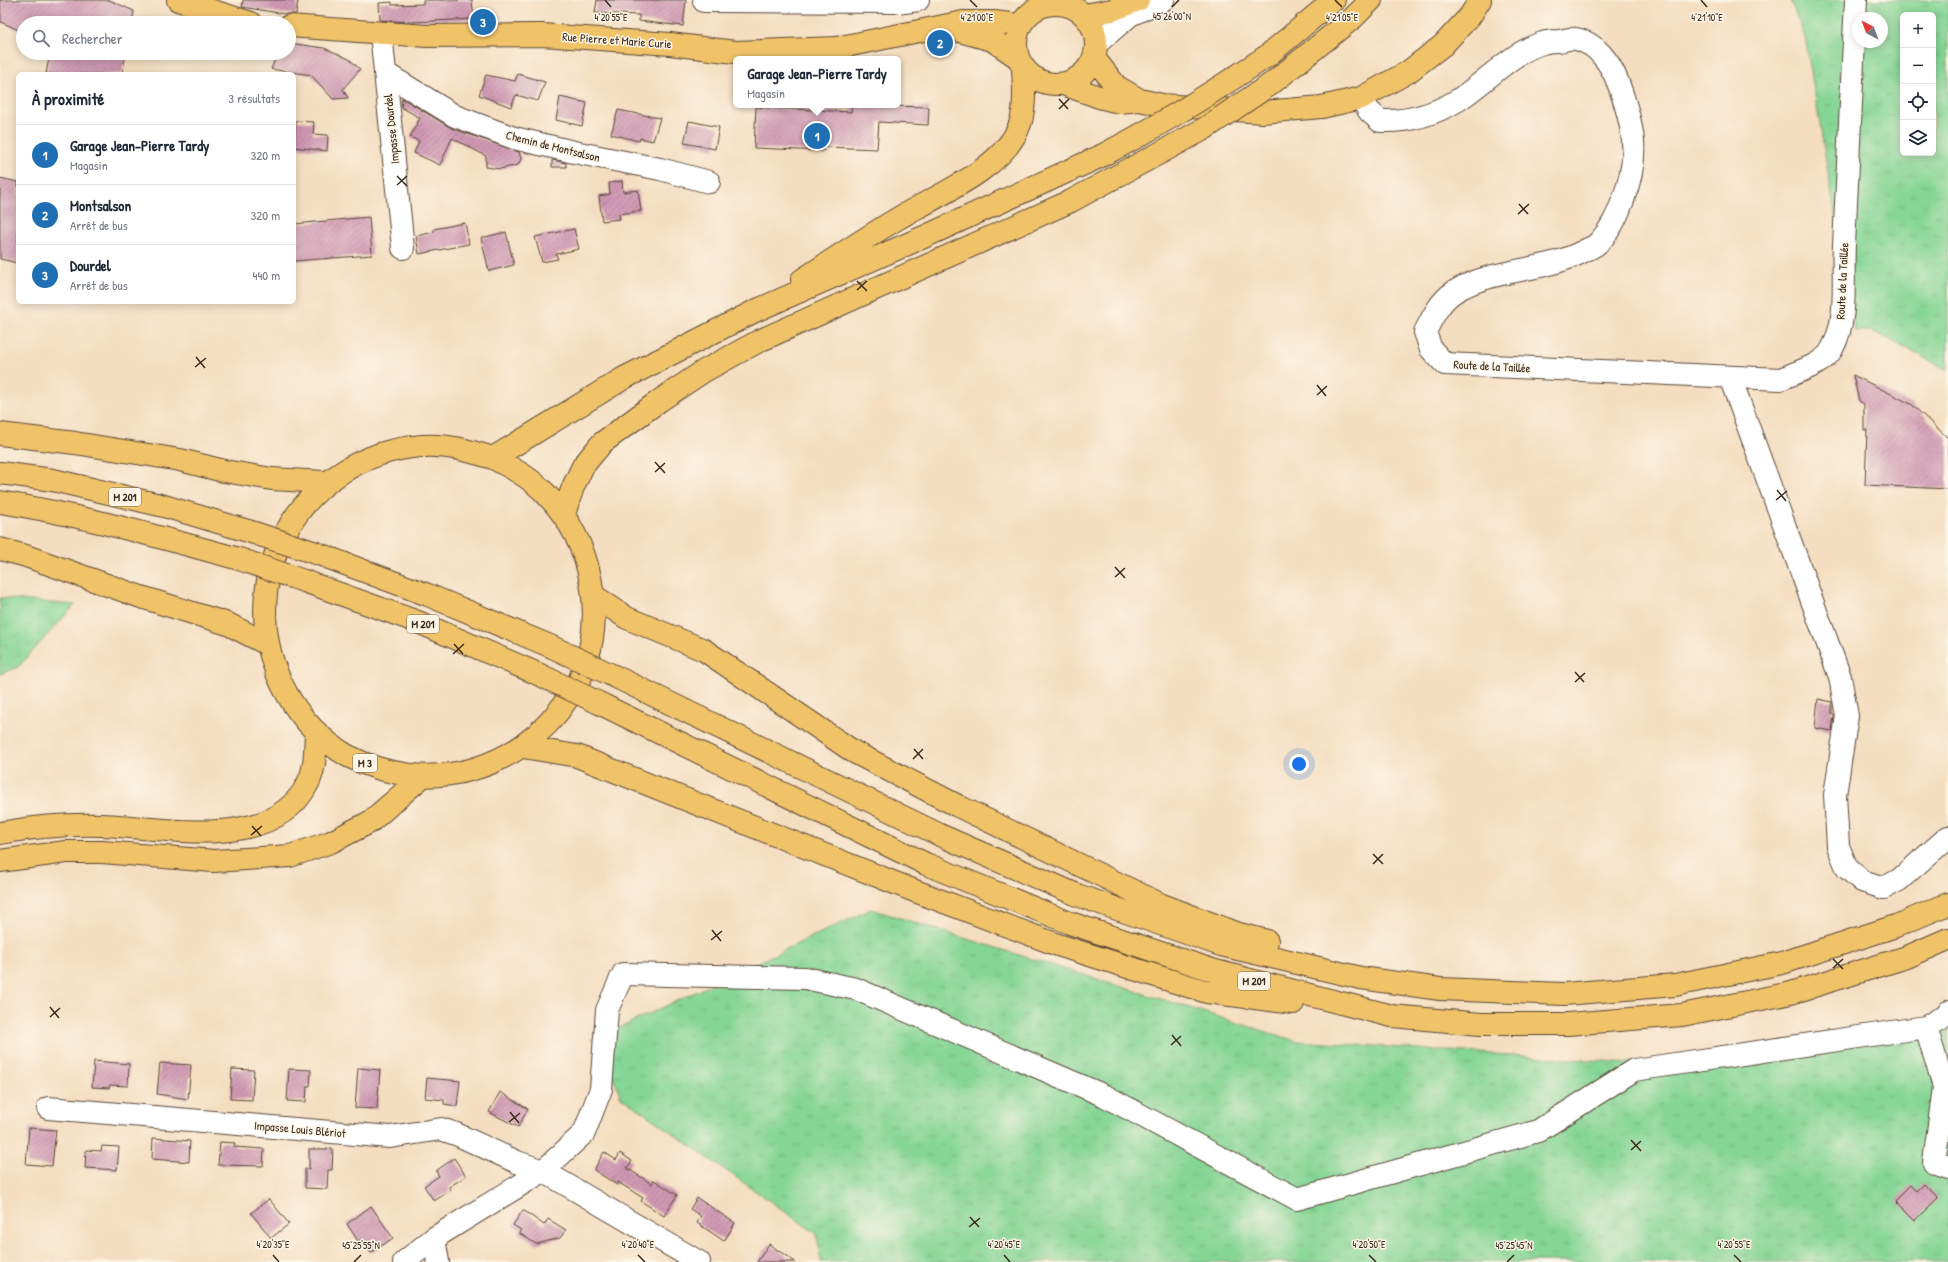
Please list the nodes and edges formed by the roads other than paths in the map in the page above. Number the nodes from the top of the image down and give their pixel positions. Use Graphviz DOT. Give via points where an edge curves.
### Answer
graph roads {
  1 [pos="178,0"];
  2 [pos="918,0"];
  3 [pos="1138,0"];
  4 [pos="1163,0"];
  5 [pos="1334,0"];
  6 [pos="1371,0"];
  7 [pos="1480,0"];
  8 [pos="1856,0"];
  9 [pos="704,1"];
  10 [pos="1085,15"];
  11 [pos="229,16"];
  12 [pos="1020,25"];
  13 [pos="296,27"];
  14 [pos="943,27"];
  15 [pos="381,33"];
  16 [pos="1095,50"];
  17 [pos="1020,63"];
  18 [pos="385,73"];
  19 [pos="1063,84"];
  20 [pos="1360,98"];
  21 [pos="1140,100"];
  22 [pos="709,182"];
  23 [pos="403,248"];
  24 [pos="755,311"];
  25 [pos="1730,377"];
  26 [pos="0,434"];
  27 [pos="493,458"];
  28 [pos="0,473"];
  29 [pos="325,482"];
  30 [pos="0,502"];
  31 [pos="564,514"];
  32 [pos="0,549"];
  33 [pos="594,596"];
  34 [pos="267,644"];
  35 [pos="316,732"];
  36 [pos="523,747"];
  37 [pos="423,776"];
  38 [pos="0,833"];
  39 [pos="1948,837"];
  40 [pos="0,861"];
  41 [pos="1948,904"];
  42 [pos="1948,939"];
  43 [pos="1529,993"];
  44 [pos="1948,1012"];
  45 [pos="1392,1016"];
  46 [pos="1926,1027"];
  47 [pos="48,1108"];
  48 [pos="1948,1167"];
  49 [pos="543,1171"];
  50 [pos="434,1238"];
  51 [pos="404,1262"];
  52 [pos="438,1262"];
  53 [pos="699,1262"];
  1 -- 11 [label="main road"];
  2 -- 9 [label="street"];
  3 -- 10 [label="main road" via="1112,10"];
  4 -- 16 [label="street" via="1130,15"];
  5 -- 24 [label="main road, bridge" via="1267,56 1198,102 1142,135 926,236"];
  6 -- 31 [label="main road, bridge" via="1354,18 1271,84 1204,129 1071,201 759,341 704,371 602,443 582,466"];
  7 -- 20 [label="main road" via="1470,16 1443,45 1408,72"];
  8 -- 25 [label="street, Route de la Taillée" via="1843,255 1844,301 1839,332 1832,351 1809,369 1781,379"];
  10 -- 12 [label="main road" via="1069,6 1050,4 1033,11"];
  10 -- 16 [label="main road" via="1095,33"];
  12 -- 14 [label="main road, Rue Pierre et Marie Curie" via="963,22"];
  12 -- 17 [label="main road" via="1015,46"];
  13 -- 15 [label="main road, Rue Pierre et Marie Curie"];
  14 -- 15 [label="main road, Rue Pierre et Marie Curie" via="836,48 735,52 670,44 542,35 427,36"];
  14 -- 17 [label="main road" via="992,40"];
  15 -- 18 [label="street, Impasse Dourdel"];
  16 -- 19 [label="main road" via="1082,75"];
  16 -- 21 [label="main road" via="1116,86"];
  17 -- 19 [label="main road" via="1041,82"];
  17 -- 24 [label="main road" via="1024,98 1019,128 996,159 852,246"];
  18 -- 22 [label="street, Chemin de Montsalson" via="456,116 514,138"];
  18 -- 23 [label="street, Impasse Dourdel"];
  19 -- 21 [label="main road" via="1119,102"];
  20 -- 21 [label="main road" via="1322,107 1263,112 1162,105"];
  20 -- 25 [label="street, Route de la Taillée" via="1380,121 1394,122 1419,118 1457,100 1519,55 1542,43 1575,39 1593,45 1608,62 1632,124 1634,162 1615,221 1598,244 1572,257 1536,268 1480,278 1452,293 1436,311 1425,332 1431,349 1444,364"];
  24 -- 27 [label="main road" via="624,378"];
  25 -- 39 [label="street" via="1840,678 1847,716 1835,796 1838,846 1847,868 1862,881 1884,888 1899,880"];
  26 -- 29 [label="main road" via="180,460 272,479"];
  27 -- 29 [label="main road, M 3" via="459,448 424,446 389,450 355,463"];
  27 -- 31 [label="main road, M 3" via="520,472 544,491"];
  28 -- 43 [label="main road, M 201, bridge" via="53,480 164,506 316,553 428,595 614,676 942,836 1077,895 1221,945 1361,978 1440,989"];
  29 -- 34 [label="main road, M 3" via="294,515 274,555 264,599"];
  30 -- 45 [label="main road, M 201, bridge" via="43,509 148,534 239,559 418,622 538,674 926,864 1070,923 1215,971"];
  31 -- 33 [label="main road, M 3" via="584,553"];
  32 -- 34 [label="main road" via="228,624"];
  33 -- 36 [label="main road, M 3" via="592,640 579,681 555,718"];
  33 -- 43 [label="main road" via="627,618 704,650 854,752 958,806 1162,905 1239,934 1348,963"];
  34 -- 35 [label="main road, M 3" via="277,677 294,706"];
  35 -- 37 [label="main road, M 3" via="348,755 384,770"];
  35 -- 38 [label="main road" via="313,769 308,784 292,804 270,820 220,832 183,832 102,825 53,826"];
  36 -- 37 [label="main road, M 3" via="492,764 458,774"];
  36 -- 45 [label="main road" via="577,756 915,891 1058,945 1133,970 1207,992"];
  37 -- 40 [label="main road" via="370,822 331,842 290,856 214,861 102,852 66,852"];
  41 -- 43 [label="main road, M 201" via="1896,926 1782,963 1675,985 1564,994"];
  42 -- 45 [label="main road, M 201" via="1907,957 1791,993 1682,1015 1568,1024 1481,1024"];
  44 -- 46 [label="street"];
  46 -- 48 [label="street" via="1944,1087 1934,1162"];
  46 -- 49 [label="street" via="1634,1070 1538,1131 1297,1199 1105,1096 856,989 805,978 623,974 607,1010 601,1089 584,1133"];
  47 -- 49 [label="street, Impasse Louis Blériot" via="390,1137 441,1129"];
  49 -- 50 [label="street"];
  49 -- 53 [label="street, Impasse Louis Blériot"];
  50 -- 51 [label="street"];
  50 -- 52 [label="street"];
}
